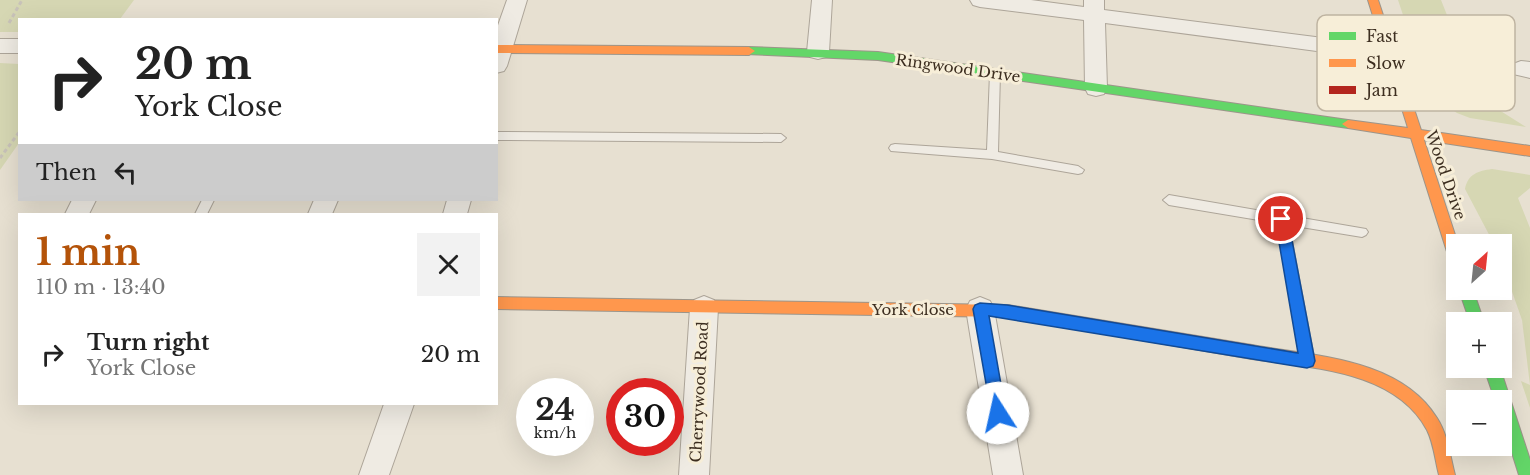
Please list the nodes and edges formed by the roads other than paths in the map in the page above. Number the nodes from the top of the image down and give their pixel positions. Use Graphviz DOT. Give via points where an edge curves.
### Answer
graph roads {
  1 [pos="517,0"];
  2 [pos="822,0"];
  3 [pos="980,0"];
  4 [pos="1373,0"];
  5 [pos="1094,8"];
  6 [pos="1378,15"];
  7 [pos="1317,44"];
  8 [pos="0,46"];
  9 [pos="18,46"];
  10 [pos="818,52"];
  11 [pos="498,55"];
  12 [pos="995,73"];
  13 [pos="1096,88"];
  14 [pos="1408,111"];
  15 [pos="1415,135"];
  16 [pos="498,136"];
  17 [pos="781,138"];
  18 [pos="896,148"];
  19 [pos="1530,151"];
  20 [pos="992,155"];
  21 [pos="1078,170"];
  22 [pos="1168,200"];
  23 [pos="1281,219"];
  24 [pos="1362,232"];
  25 [pos="1448,234"];
  26 [pos="498,303"];
  27 [pos="704,308"];
  28 [pos="980,309"];
  29 [pos="1307,361"];
  30 [pos="1495,378"];
  31 [pos="399,405"];
  32 [pos="374,475"];
  33 [pos="694,475"];
  34 [pos="1008,475"];
  35 [pos="1447,475"];
  36 [pos="1527,475"];
  1 -- 11 [label="street"];
  2 -- 10 [label="street"];
  3 -- 5 [label="street"];
  4 -- 6 [label="street, Wood Drive"];
  5 -- 7 [label="street"];
  5 -- 13 [label="street"];
  8 -- 9 [label="street"];
  10 -- 11 [label="street, Ringwood Drive"];
  10 -- 12 [label="street, Ringwood Drive" via="878,56"];
  12 -- 13 [label="street, Ringwood Drive"];
  12 -- 20 [label="lane"];
  13 -- 15 [label="street, Ringwood Drive"];
  14 -- 15 [label="street, Wood Drive"];
  15 -- 19 [label="street, Ringwood Drive"];
  15 -- 25 [label="street, Wood Drive"];
  16 -- 17 [label="lane"];
  18 -- 20 [label="lane"];
  20 -- 21 [label="lane"];
  22 -- 23 [label="lane"];
  23 -- 24 [label="lane"];
  23 -- 29 [label="lane"];
  26 -- 27 [label="street, York Close"];
  27 -- 28 [label="street, York Close"];
  27 -- 33 [label="street, Cherrywood Road"];
  28 -- 29 [label="street, York Close"];
  28 -- 34 [label="street"];
  29 -- 35 [label="street, York Close" via="1376,377 1412,401 1435,429"];
  30 -- 36 [label="street"];
  31 -- 32 [label="street"];
}
